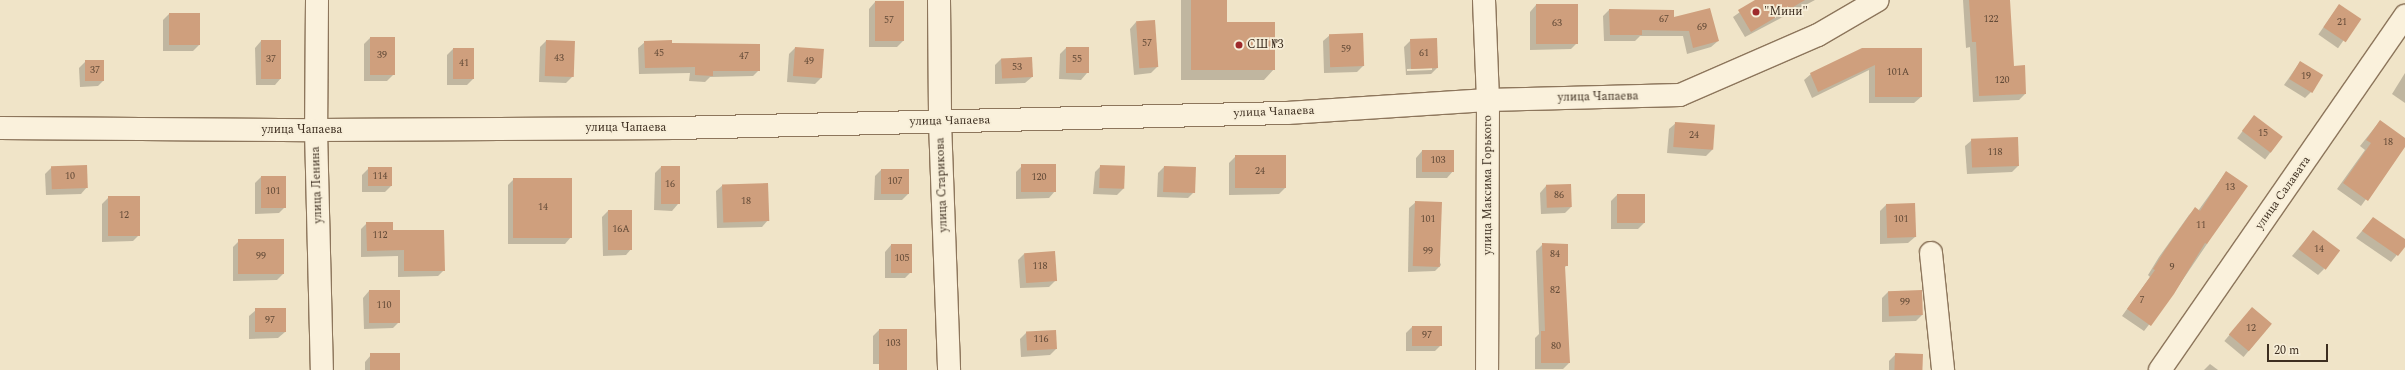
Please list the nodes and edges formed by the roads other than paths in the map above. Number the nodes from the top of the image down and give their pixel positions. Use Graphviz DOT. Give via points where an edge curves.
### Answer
graph roads {
  1 [pos="317,0"];
  2 [pos="938,0"];
  3 [pos="1484,0"];
  4 [pos="1878,0"];
  5 [pos="2405,16"];
  6 [pos="1488,100"];
  7 [pos="940,122"];
  8 [pos="0,128"];
  9 [pos="316,130"];
  10 [pos="1931,253"];
  11 [pos="322,370"];
  12 [pos="948,370"];
  13 [pos="1487,370"];
  14 [pos="1943,370"];
  15 [pos="2160,370"];
  1 -- 9 [label="street, улица Ленина"];
  2 -- 7 [label="street, улица Старикова"];
  3 -- 6 [label="street, улица Максима Горького"];
  4 -- 6 [label="street, улица Чапаева" via="1818,35 1680,96"];
  5 -- 15 [label="street, улица Салавата"];
  6 -- 7 [label="street, улица Чапаева" via="1287,113"];
  6 -- 13 [label="street, улица Максима Горького"];
  7 -- 9 [label="street, улица Чапаева" via="676,128"];
  7 -- 12 [label="street, улица Старикова"];
  8 -- 9 [label="street, улица Чапаева"];
  9 -- 11 [label="street, улица Ленина"];
  10 -- 14 [label="street"];
}
